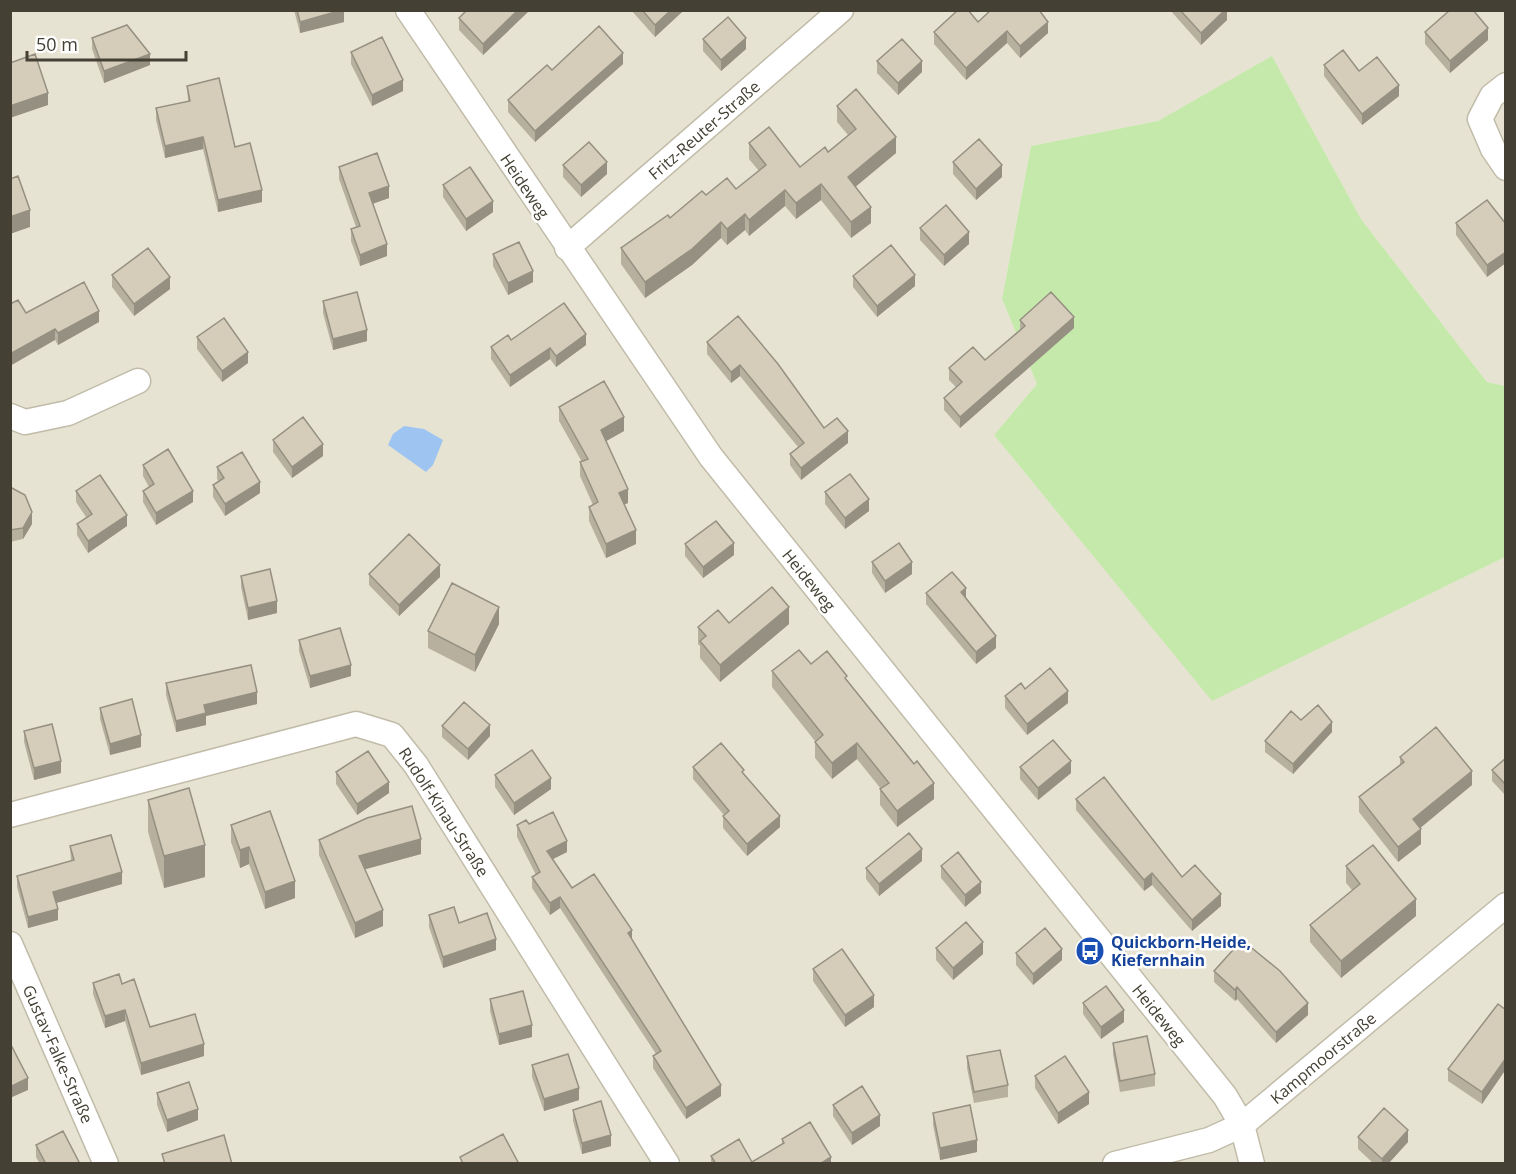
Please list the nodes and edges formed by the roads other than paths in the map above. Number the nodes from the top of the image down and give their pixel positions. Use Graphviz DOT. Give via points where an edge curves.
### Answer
graph roads {
  1 [pos="408,10"];
  2 [pos="841,10"];
  3 [pos="1506,85"];
  4 [pos="1506,168"];
  5 [pos="567,248"];
  6 [pos="138,381"];
  7 [pos="10,416"];
  8 [pos="10,815"];
  9 [pos="1506,905"];
  10 [pos="10,944"];
  11 [pos="1242,1125"];
  12 [pos="106,1164"];
  13 [pos="667,1164"];
  14 [pos="1115,1164"];
  15 [pos="1252,1164"];
  1 -- 5 [label="street, Heideweg"];
  2 -- 5 [label="street, Fritz-Reuter-Straße"];
  3 -- 4 [label="street" via="1492,96 1480,119"];
  5 -- 11 [label="street, Heideweg" via="711,456 1226,1096"];
  6 -- 7 [label="street" via="68,413 26,422"];
  8 -- 13 [label="street, Rudolf-Kinau-Straße" via="356,724 392,735 416,765"];
  9 -- 11 [label="street, Kampmoorstraße"];
  10 -- 12 [label="street, Gustav-Falke-Straße"];
  11 -- 14 [label="street, Kampmoorstraße" via="1209,1140"];
  11 -- 15 [label="street, Heideweg"];
}
